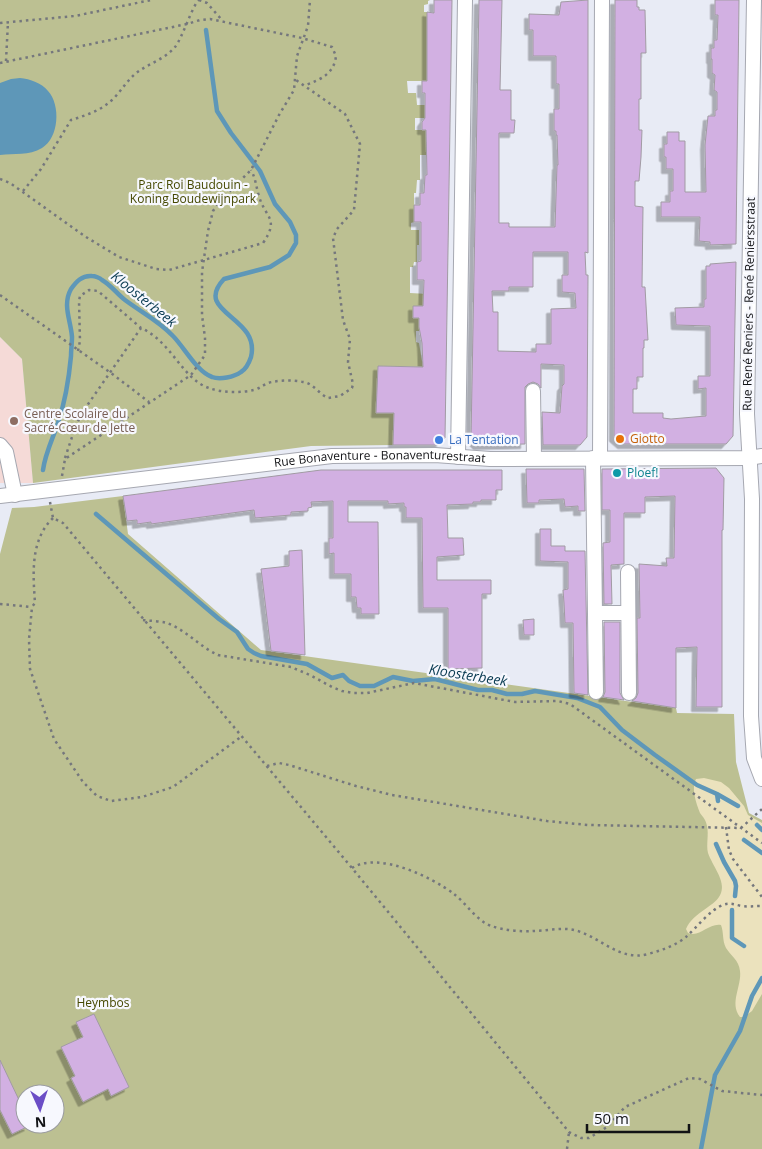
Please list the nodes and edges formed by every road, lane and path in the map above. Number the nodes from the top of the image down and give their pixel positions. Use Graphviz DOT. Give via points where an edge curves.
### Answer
graph roads {
  1 [pos="151,0"];
  2 [pos="199,0"];
  3 [pos="310,0"];
  4 [pos="465,0"];
  5 [pos="602,0"];
  6 [pos="754,0"];
  7 [pos="223,21"];
  8 [pos="8,22"];
  9 [pos="0,23"];
  10 [pos="187,24"];
  11 [pos="302,38"];
  12 [pos="6,61"];
  13 [pos="0,63"];
  14 [pos="296,80"];
  15 [pos="306,85"];
  16 [pos="251,170"];
  17 [pos="0,178"];
  18 [pos="22,191"];
  19 [pos="203,260"];
  20 [pos="0,295"];
  21 [pos="141,328"];
  22 [pos="78,351"];
  23 [pos="111,373"];
  24 [pos="190,375"];
  25 [pos="533,391"];
  26 [pos="149,402"];
  27 [pos="0,445"];
  28 [pos="458,457"];
  29 [pos="755,457"];
  30 [pos="534,458"];
  31 [pos="596,458"];
  32 [pos="65,459"];
  33 [pos="62,489"];
  34 [pos="15,495"];
  35 [pos="0,496"];
  36 [pos="53,518"];
  37 [pos="628,572"];
  38 [pos="0,604"];
  39 [pos="32,607"];
  40 [pos="595,613"];
  41 [pos="628,613"];
  42 [pos="143,620"];
  43 [pos="596,692"];
  44 [pos="629,693"];
  45 [pos="242,736"];
  46 [pos="757,738"];
  47 [pos="267,766"];
  48 [pos="762,779"];
  49 [pos="762,809"];
  50 [pos="726,827"];
  51 [pos="741,828"];
  52 [pos="762,843"];
  53 [pos="352,868"];
  54 [pos="762,897"];
  55 [pos="762,904"];
  56 [pos="762,1095"];
  57 [pos="569,1132"];
  58 [pos="567,1149"];
  1 -- 8 [label="path" via="75,16"];
  2 -- 7 [label="path" via="207,2"];
  2 -- 10 [label="path"];
  3 -- 11 [label="path" via="308,26"];
  4 -- 28 [label="street"];
  5 -- 31 [label="street"];
  6 -- 29 [label="street, Rue René Reniers - René Reniersstraat" via="747,400"];
  7 -- 10 [label="path" via="206,19"];
  7 -- 11 [label="path"];
  8 -- 9 [label="path"];
  8 -- 12 [label="path"];
  10 -- 12 [label="path"];
  10 -- 18 [label="path" via="175,47 138,71 114,98 97,112 71,120 41,169"];
  11 -- 14 [label="path"];
  11 -- 15 [label="path" via="332,47 336,56 331,71"];
  12 -- 13 [label="path"];
  14 -- 15 [label="path"];
  14 -- 16 [label="path" via="294,90"];
  15 -- 24 [label="path" via="345,114 360,144 354,210 332,238 343,320 350,339 348,362 354,384 340,396 328,398 302,381 273,382 255,390 231,391 211,389"];
  16 -- 19 [label="path" via="213,211"];
  16 -- 19 [label="path" via="271,220 267,237 263,243"];
  17 -- 18 [label="path"];
  18 -- 19 [label="path" via="86,237 119,256 156,270 169,270"];
  19 -- 24 [label="path" via="202,315 206,351"];
  20 -- 22 [label="path"];
  21 -- 22 [label="path" via="98,291 89,290 80,296 79,301"];
  21 -- 23 [label="path"];
  21 -- 24 [label="path" via="160,340"];
  22 -- 23 [label="path"];
  23 -- 26 [label="path"];
  23 -- 32 [label="path" via="76,424"];
  24 -- 26 [label="path"];
  25 -- 30 [label="street"];
  26 -- 32 [label="path"];
  27 -- 34 [label="street" via="6,452"];
  28 -- 30 [label="street, Rue Bonaventure - Bonaventurestraat"];
  28 -- 33 [label="street, Rue Bonaventure - Bonaventurestraat" via="332,456"];
  29 -- 31 [label="street, Rue Bonaventure - Bonaventurestraat"];
  29 -- 46 [label="street, Rue René Reniers - René Reniersstraat" via="752,499"];
  30 -- 31 [label="street, Rue Bonaventure - Bonaventurestraat"];
  31 -- 40 [label="street"];
  32 -- 33 [label="path"];
  33 -- 34 [label="street, Rue Bonaventure - Bonaventurestraat"];
  33 -- 36 [label="path" via="63,499 50,501"];
  34 -- 35 [label="street, Rue Bonaventure - Bonaventurestraat"];
  36 -- 39 [label="path" via="46,524 35,553 36,603"];
  36 -- 42 [label="path" via="63,523"];
  37 -- 41 [label="street"];
  38 -- 39 [label="path"];
  39 -- 45 [label="path" via="30,669 44,714 54,739 83,782 97,796 111,801 142,797 173,787"];
  40 -- 41 [label="street"];
  40 -- 43 [label="street"];
  41 -- 44 [label="street"];
  42 -- 45 [label="path"];
  42 -- 51 [label="path" via="178,628 218,655 291,668 342,691 367,692 414,683 515,702 570,704"];
  45 -- 47 [label="path"];
  46 -- 48 [label="street, Rue René Reniers - René Reniersstraat" via="754,758"];
  47 -- 50 [label="path" via="280,763 392,795 547,821 588,825"];
  47 -- 53 [label="path"];
  49 -- 51 [label="path"];
  50 -- 51 [label="path"];
  50 -- 54 [label="path" via="733,859"];
  51 -- 52 [label="path"];
  53 -- 55 [label="path" via="368,862 411,870 453,893 481,920 492,926 532,932 576,930 625,954 635,955 674,945 721,905"];
  53 -- 57 [label="path"];
  56 -- 57 [label="path" via="722,1091 700,1079 689,1078 634,1101 608,1126 589,1138 580,1138"];
  57 -- 58 [label="path"];
}
